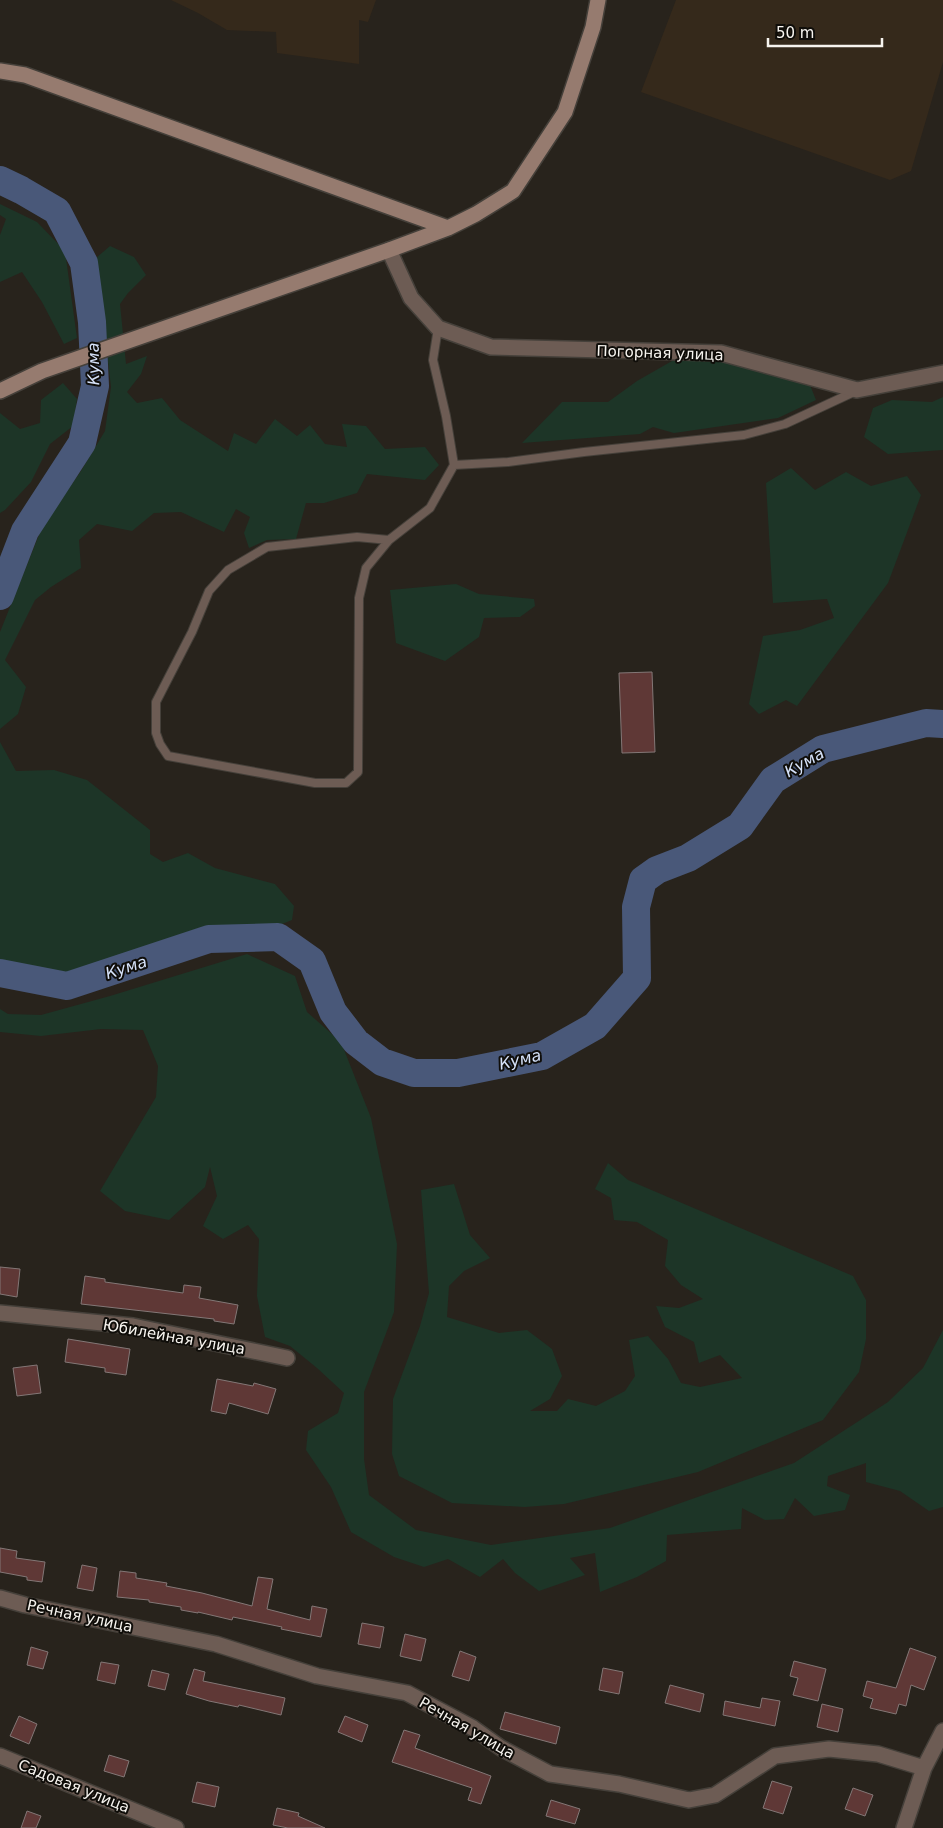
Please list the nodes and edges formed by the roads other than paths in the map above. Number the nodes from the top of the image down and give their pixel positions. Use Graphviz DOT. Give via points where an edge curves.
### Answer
graph roads {
  1 [pos="598,0"];
  2 [pos="0,71"];
  3 [pos="448,228"];
  4 [pos="390,250"];
  5 [pos="438,328"];
  6 [pos="943,373"];
  7 [pos="0,390"];
  8 [pos="858,390"];
  9 [pos="454,465"];
  10 [pos="389,540"];
  11 [pos="0,1313"];
  12 [pos="287,1358"];
  13 [pos="0,1598"];
  14 [pos="943,1731"];
  15 [pos="0,1756"];
  16 [pos="924,1768"];
  17 [pos="176,1828"];
  18 [pos="904,1828"];
  1 -- 3 [label="street" via="593,27 565,112 513,191"];
  2 -- 3 [label="street" via="25,74"];
  3 -- 4 [label="street"];
  4 -- 5 [label="street" via="411,298"];
  4 -- 7 [label="street" via="42,371"];
  5 -- 8 [label="street, Погорная улица" via="492,347 721,353"];
  5 -- 9 [label="lane" via="432,360"];
  6 -- 8 [label="street, Погорная улица"];
  8 -- 9 [label="lane" via="785,424 744,435 508,462"];
  9 -- 10 [label="lane" via="430,508"];
  10 -- 10 [label="lane" via="366,568 359,598 358,772 346,782 315,783 168,756 156,732 156,702 209,591 228,570 268,547 357,537"];
  11 -- 12 [label="street, Юбилейная улица" via="133,1326"];
  13 -- 16 [label="street, Речная улица" via="216,1644 317,1676 407,1694 473,1728 501,1748 550,1774 619,1784 689,1800 716,1795 775,1756 829,1749 878,1754"];
  14 -- 16 [label="street"];
  15 -- 17 [label="street, Садовая улица"];
  16 -- 18 [label="street"];
}
